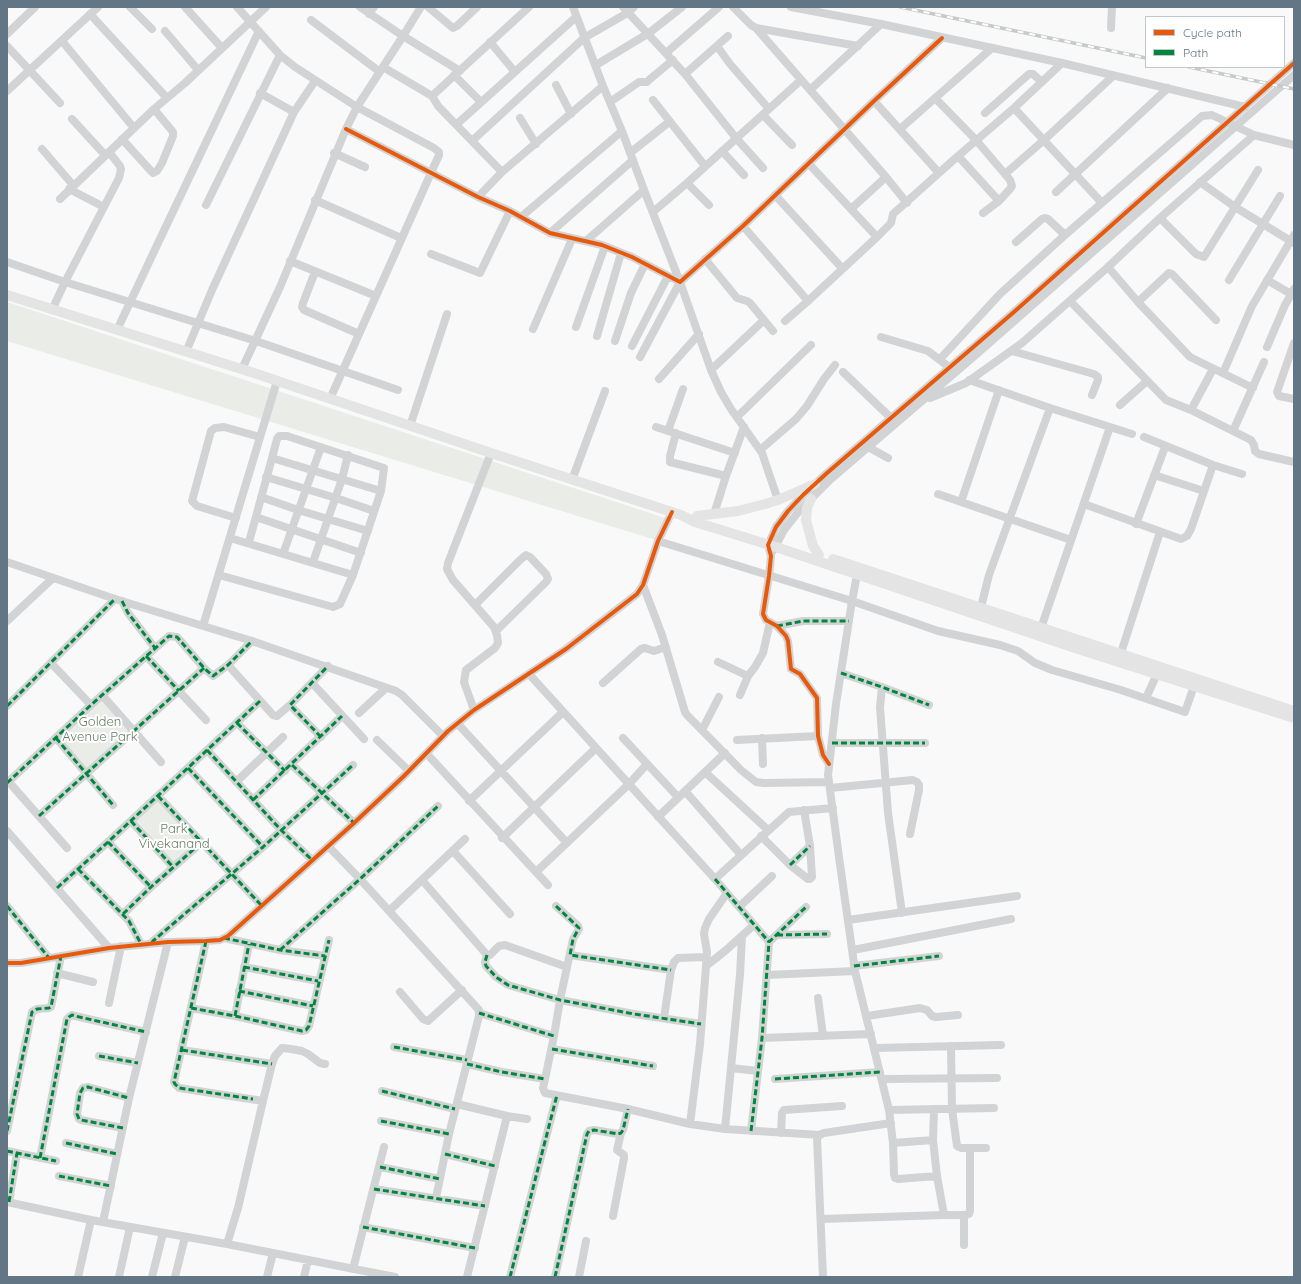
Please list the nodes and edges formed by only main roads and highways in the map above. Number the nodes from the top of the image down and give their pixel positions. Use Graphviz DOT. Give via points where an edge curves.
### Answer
graph roads {
  1 [pos="7,295"];
  2 [pos="815,484"];
  3 [pos="811,499"];
  4 [pos="677,514"];
  5 [pos="697,516"];
  6 [pos="773,546"];
  7 [pos="819,555"];
  8 [pos="1120,658"];
  9 [pos="1294,710"];
  10 [pos="1294,718"];
  1 -- 4 [label="main road" via="277,381"];
  2 -- 5 [label="main road" via="778,500 738,511"];
  3 -- 7 [label="main road" via="806,520 813,546"];
  4 -- 5 [label="main road"];
  4 -- 6 [label="main road"];
  5 -- 6 [label="main road"];
  6 -- 7 [label="main road"];
  6 -- 8 [label="main road"];
  7 -- 8 [label="main road" via="981,607"];
  8 -- 9 [label="main road"];
  8 -- 10 [label="main road" via="1157,674"];
}
